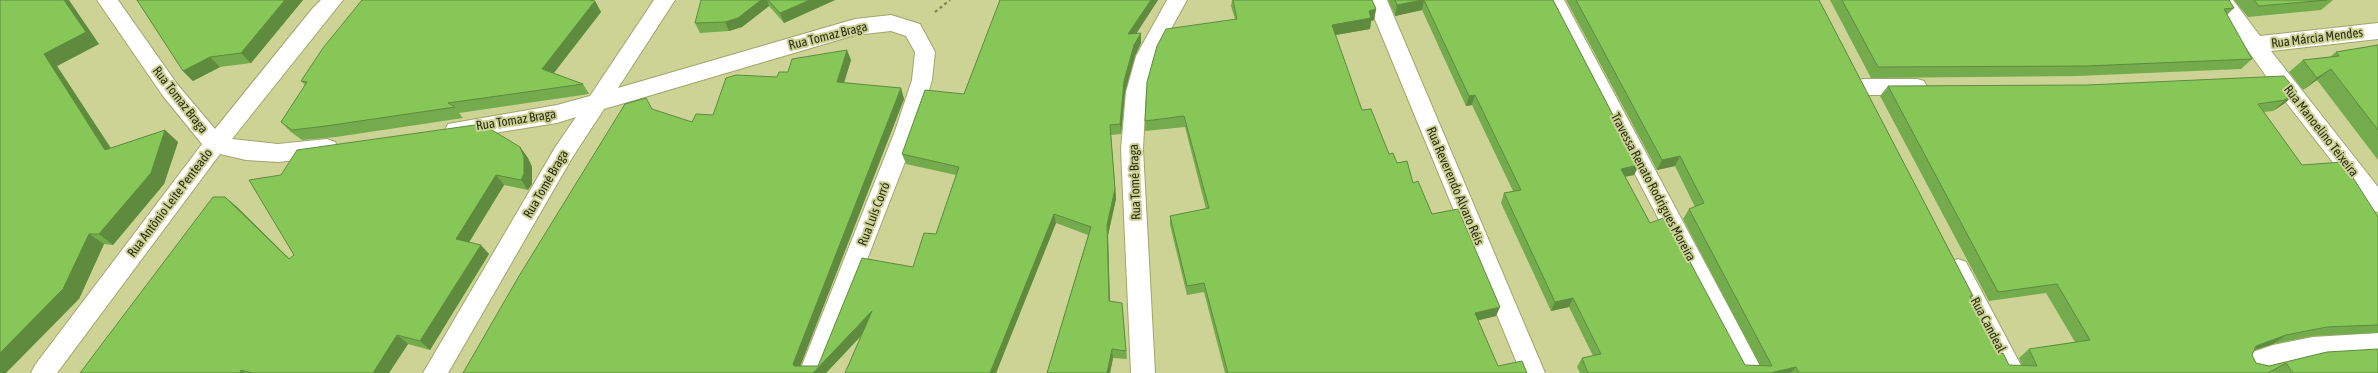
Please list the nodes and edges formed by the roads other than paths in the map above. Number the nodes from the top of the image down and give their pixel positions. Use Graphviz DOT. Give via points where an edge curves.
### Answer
graph roads {
  1 [pos="107,0"];
  2 [pos="333,0"];
  3 [pos="665,0"];
  4 [pos="1178,0"];
  5 [pos="1377,0"];
  6 [pos="1554,0"];
  7 [pos="2222,0"];
  8 [pos="2378,31"];
  9 [pos="2256,46"];
  10 [pos="925,52"];
  11 [pos="1853,66"];
  12 [pos="2278,77"];
  13 [pos="2256,79"];
  14 [pos="1864,87"];
  15 [pos="1933,87"];
  16 [pos="596,104"];
  17 [pos="1874,108"];
  18 [pos="437,132"];
  19 [pos="215,144"];
  20 [pos="344,146"];
  21 [pos="2378,203"];
  22 [pos="1948,248"];
  23 [pos="2378,344"];
  24 [pos="2252,363"];
  25 [pos="43,373"];
  26 [pos="435,373"];
  27 [pos="811,373"];
  28 [pos="1144,373"];
  29 [pos="1533,373"];
  30 [pos="1752,373"];
  31 [pos="2014,373"];
  1 -- 19 [label="street, Rua Tomaz Braga" via="170,90"];
  2 -- 19 [label="street, Rua Antônio Leite Penteado"];
  3 -- 16 [label="street, Rua Tomé Braga"];
  4 -- 28 [label="street, Rua Tomé Braga" via="1146,56 1136,92 1132,149"];
  5 -- 29 [label="street, Rua Reverendo Alvaro Réis"];
  6 -- 30 [label="street, Travessa Renato Rodrigues Moreira"];
  7 -- 9 [label="street, Rua Manoelino Teixeira"];
  8 -- 9 [label="street, Rua Márcia Mendes"];
  9 -- 12 [label="street, Rua Manoelino Teixeira"];
  10 -- 16 [label="street, Rua Tomaz Braga" via="913,30 890,23 855,27"];
  10 -- 27 [label="street, Rua Luís Corró" via="922,80 906,131"];
  11 -- 14 [label="street"];
  12 -- 13 [label="street"];
  12 -- 21 [label="street, Rua Manoelino Teixeira"];
  14 -- 15 [label="street"];
  14 -- 17 [label="street"];
  16 -- 18 [label="street, Rua Tomaz Braga" via="557,114"];
  16 -- 26 [label="street, Rua Tomé Braga" via="564,152"];
  19 -- 20 [label="street, Rua Tomaz Braga" via="246,151 278,153"];
  19 -- 25 [label="street, Rua Antônio Leite Penteado"];
  22 -- 31 [label="street, Rua Candeal"];
  23 -- 24 [label="street" via="2313,348"];
}
